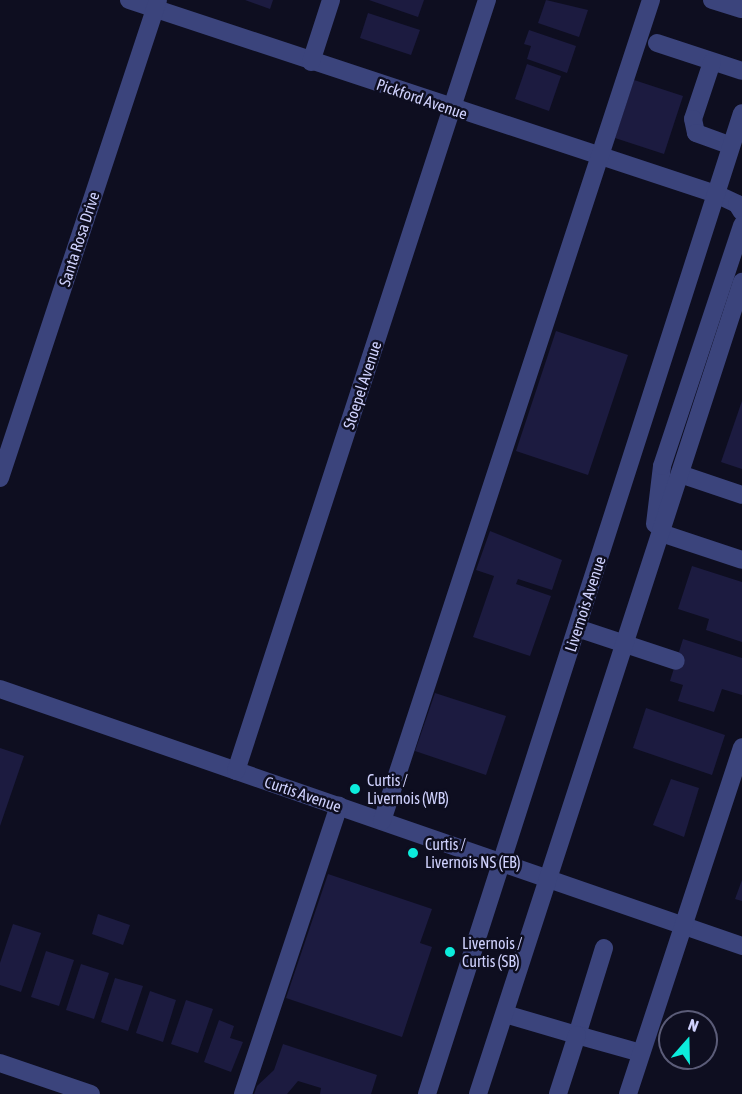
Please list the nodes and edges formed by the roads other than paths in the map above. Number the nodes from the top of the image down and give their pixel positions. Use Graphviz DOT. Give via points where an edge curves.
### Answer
graph roads {
  1 [pos="129,0"];
  2 [pos="331,0"];
  3 [pos="487,0"];
  4 [pos="651,0"];
  5 [pos="712,0"];
  6 [pos="157,4"];
  7 [pos="742,9"];
  8 [pos="657,43"];
  9 [pos="311,62"];
  10 [pos="712,62"];
  11 [pos="742,71"];
  12 [pos="452,110"];
  13 [pos="742,113"];
  14 [pos="731,146"];
  15 [pos="599,157"];
  16 [pos="716,194"];
  17 [pos="742,212"];
  18 [pos="742,225"];
  19 [pos="742,282"];
  20 [pos="680,474"];
  21 [pos="0,478"];
  22 [pos="742,495"];
  23 [pos="661,533"];
  24 [pos="742,560"];
  25 [pos="649,567"];
  26 [pos="578,628"];
  27 [pos="625,644"];
  28 [pos="676,661"];
  29 [pos="0,689"];
  30 [pos="742,747"];
  31 [pos="236,771"];
  32 [pos="339,806"];
  33 [pos="382,821"];
  34 [pos="502,862"];
  35 [pos="548,879"];
  36 [pos="682,926"];
  37 [pos="742,946"];
  38 [pos="604,948"];
  39 [pos="505,1014"];
  40 [pos="577,1035"];
  41 [pos="641,1053"];
  42 [pos="0,1063"];
  43 [pos="91,1094"];
  44 [pos="243,1094"];
  45 [pos="427,1094"];
  46 [pos="478,1094"];
  47 [pos="558,1094"];
  48 [pos="628,1094"];
  1 -- 6 [label="street, Pickford Avenue"];
  2 -- 9 [label="street"];
  3 -- 12 [label="street, Stoepel Avenue"];
  4 -- 15 [label="street"];
  5 -- 7 [label="street"];
  6 -- 9 [label="street, Pickford Avenue"];
  6 -- 21 [label="street, Santa Rosa Drive"];
  8 -- 10 [label="street"];
  9 -- 12 [label="street, Pickford Avenue"];
  10 -- 11 [label="street"];
  10 -- 14 [label="street" via="693,119 696,133"];
  12 -- 15 [label="street, Pickford Avenue"];
  12 -- 31 [label="street, Stoepel Avenue"];
  13 -- 14 [label="street, Livernois Avenue"];
  14 -- 16 [label="street, Livernois Avenue"];
  15 -- 16 [label="street, Pickford Avenue"];
  15 -- 33 [label="street"];
  16 -- 17 [label="street, Pickford Avenue" via="737,204"];
  16 -- 26 [label="street, Livernois Avenue"];
  18 -- 25 [label="street" via="662,466"];
  19 -- 20 [label="street"];
  20 -- 22 [label="street"];
  20 -- 23 [label="street"];
  23 -- 24 [label="street"];
  23 -- 25 [label="street"];
  25 -- 27 [label="street"];
  26 -- 27 [label="street"];
  26 -- 34 [label="street, Livernois Avenue"];
  27 -- 28 [label="street"];
  27 -- 35 [label="street"];
  29 -- 31 [label="street, Curtis Avenue"];
  30 -- 36 [label="street"];
  31 -- 32 [label="street, Curtis Avenue"];
  32 -- 33 [label="street, Curtis Avenue"];
  32 -- 44 [label="street"];
  33 -- 34 [label="street, Curtis Avenue"];
  34 -- 35 [label="street, Curtis Avenue"];
  34 -- 45 [label="street, Livernois Avenue"];
  35 -- 36 [label="street, Curtis Avenue"];
  35 -- 39 [label="street"];
  36 -- 37 [label="street, Curtis Avenue"];
  36 -- 41 [label="street"];
  38 -- 40 [label="street"];
  39 -- 40 [label="street"];
  39 -- 46 [label="street"];
  40 -- 41 [label="street"];
  40 -- 47 [label="street"];
  41 -- 48 [label="street"];
  42 -- 43 [label="street"];
}
